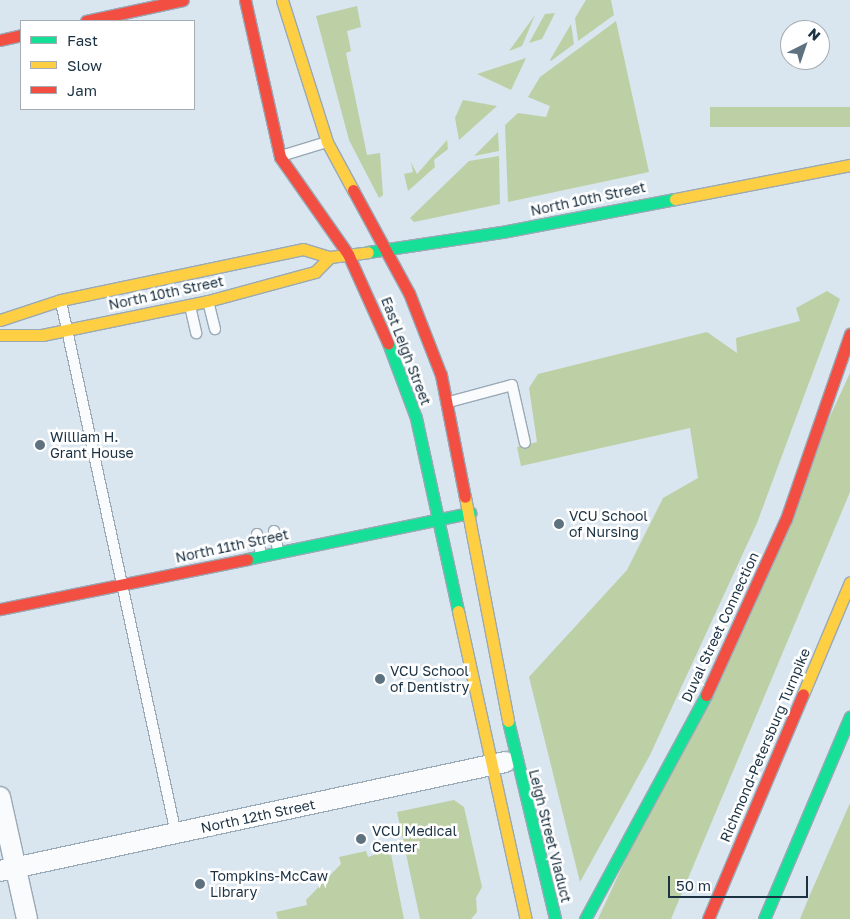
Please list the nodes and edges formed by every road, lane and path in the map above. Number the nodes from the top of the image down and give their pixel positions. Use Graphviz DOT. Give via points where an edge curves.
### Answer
graph roads {
  1 [pos="183,0"];
  2 [pos="245,0"];
  3 [pos="282,0"];
  4 [pos="91,20"];
  5 [pos="20,35"];
  6 [pos="0,40"];
  7 [pos="327,142"];
  8 [pos="280,157"];
  9 [pos="850,165"];
  10 [pos="384,247"];
  11 [pos="348,254"];
  12 [pos="330,257"];
  13 [pos="214,268"];
  14 [pos="61,300"];
  15 [pos="208,301"];
  16 [pos="189,305"];
  17 [pos="0,320"];
  18 [pos="68,329"];
  19 [pos="215,329"];
  20 [pos="196,333"];
  21 [pos="850,334"];
  22 [pos="0,335"];
  23 [pos="449,402"];
  24 [pos="525,444"];
  25 [pos="470,513"];
  26 [pos="438,519"];
  27 [pos="274,530"];
  28 [pos="257,534"];
  29 [pos="278,551"];
  30 [pos="261,555"];
  31 [pos="850,582"];
  32 [pos="125,583"];
  33 [pos="0,609"];
  34 [pos="850,716"];
  35 [pos="516,760"];
  36 [pos="491,766"];
  37 [pos="0,797"];
  38 [pos="176,834"];
  39 [pos="8,869"];
  40 [pos="27,919"];
  41 [pos="526,919"];
  42 [pos="555,919"];
  43 [pos="586,919"];
  44 [pos="707,919"];
  45 [pos="764,919"];
  1 -- 4 [label="main road"];
  2 -- 8 [label="main road, East Leigh Street"];
  3 -- 7 [label="main road, East Leigh Street"];
  5 -- 6 [label="main road"];
  7 -- 8 [label="lane"];
  7 -- 10 [label="main road, East Leigh Street"];
  8 -- 11 [label="main road, East Leigh Street"];
  9 -- 10 [label="main road, North 10th Street" via="502,232"];
  10 -- 11 [label="main road, North 10th Street"];
  10 -- 23 [label="main road, East Leigh Street" via="420,316"];
  11 -- 12 [label="main road, North 10th Street"];
  11 -- 26 [label="main road, East Leigh Street" via="404,378"];
  12 -- 13 [label="main road, North 10th Street" via="303,249"];
  12 -- 15 [label="main road, North 10th Street" via="315,272"];
  13 -- 14 [label="main road, North 10th Street"];
  13 -- 16 [label="main road" via="194,288"];
  14 -- 17 [label="main road, North 10th Street"];
  14 -- 18 [label="lane"];
  15 -- 16 [label="main road, North 10th Street"];
  15 -- 19 [label="lane"];
  16 -- 18 [label="main road, North 10th Street"];
  16 -- 20 [label="lane"];
  18 -- 22 [label="main road, North 10th Street"];
  18 -- 32 [label="lane"];
  21 -- 43 [label="main road, Duval Street Connection" via="786,519 740,624 668,772"];
  23 -- 24 [label="lane" via="512,385"];
  23 -- 25 [label="main road, East Leigh Street"];
  25 -- 26 [label="main road, North 11th Street"];
  25 -- 35 [label="main road, East Leigh Street"];
  26 -- 29 [label="main road, North 11th Street"];
  26 -- 36 [label="main road, East Leigh Street"];
  27 -- 29 [label="lane"];
  28 -- 30 [label="lane"];
  29 -- 30 [label="main road, North 11th Street"];
  30 -- 32 [label="main road, North 11th Street"];
  31 -- 44 [label="main road, Richmond-Petersburg Turnpike"];
  32 -- 33 [label="main road, North 11th Street"];
  32 -- 38 [label="lane"];
  34 -- 45 [label="main road"];
  35 -- 36 [label="street, North 12th Street"];
  35 -- 42 [label="main road, Leigh Street Viaduct"];
  36 -- 38 [label="street, North 12th Street"];
  36 -- 41 [label="main road"];
  37 -- 39 [label="street"];
  38 -- 39 [label="street, North 12th Street"];
  39 -- 40 [label="street"];
}
